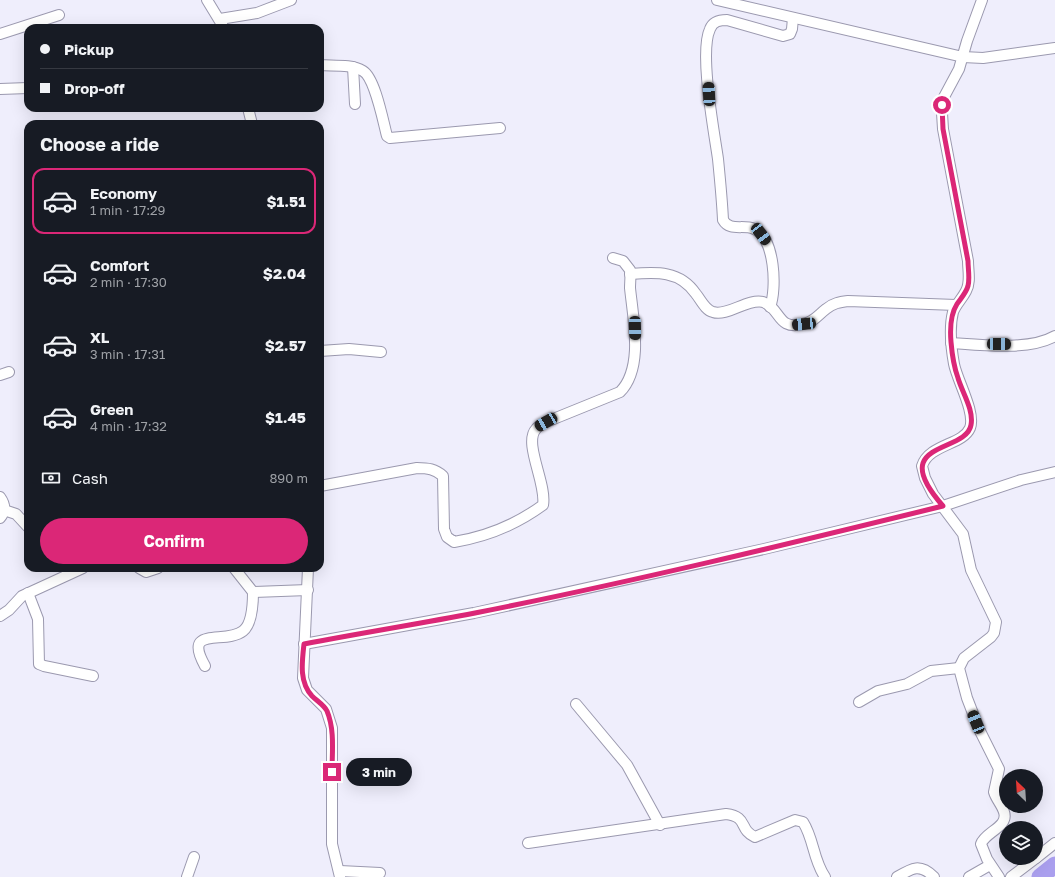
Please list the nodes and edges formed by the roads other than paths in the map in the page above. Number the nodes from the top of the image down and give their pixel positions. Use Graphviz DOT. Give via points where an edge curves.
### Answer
graph roads {
  1 [pos="208,0"];
  2 [pos="291,0"];
  3 [pos="717,0"];
  4 [pos="982,0"];
  5 [pos="60,15"];
  6 [pos="793,18"];
  7 [pos="32,24"];
  8 [pos="222,24"];
  9 [pos="24,26"];
  10 [pos="0,34"];
  11 [pos="1055,48"];
  12 [pos="963,57"];
  13 [pos="324,65"];
  14 [pos="353,67"];
  15 [pos="24,88"];
  16 [pos="0,89"];
  17 [pos="355,104"];
  18 [pos="500,128"];
  19 [pos="613,258"];
  20 [pos="630,274"];
  21 [pos="956,305"];
  22 [pos="770,307"];
  23 [pos="1055,336"];
  24 [pos="951,343"];
  25 [pos="324,351"];
  26 [pos="381,352"];
  27 [pos="1055,472"];
  28 [pos="324,485"];
  29 [pos="0,497"];
  30 [pos="943,506"];
  31 [pos="2,514"];
  32 [pos="24,523"];
  33 [pos="65,572"];
  34 [pos="237,572"];
  35 [pos="308,572"];
  36 [pos="308,590"];
  37 [pos="253,592"];
  38 [pos="28,593"];
  39 [pos="0,616"];
  40 [pos="304,644"];
  41 [pos="206,666"];
  42 [pos="959,668"];
  43 [pos="93,676"];
  44 [pos="859,702"];
  45 [pos="576,704"];
  46 [pos="660,825"];
  47 [pos="528,843"];
  48 [pos="1055,843"];
  49 [pos="1043,852"];
  50 [pos="194,857"];
  51 [pos="990,865"];
  52 [pos="1027,865"];
  53 [pos="380,873"];
  54 [pos="340,874"];
  55 [pos="187,877"];
  56 [pos="825,877"];
  57 [pos="896,877"];
  58 [pos="934,877"];
  59 [pos="969,877"];
  60 [pos="999,877"];
  61 [pos="1011,877"];
  1 -- 8 [label="street"];
  2 -- 8 [label="street"];
  3 -- 6 [label="street"];
  4 -- 12 [label="street"];
  5 -- 7 [label="street"];
  6 -- 12 [label="street"];
  6 -- 22 [label="street" via="790,34 783,36 720,20 712,24 706,48 723,220 726,225 732,227 754,229 766,240 774,288"];
  9 -- 10 [label="street"];
  11 -- 12 [label="street" via="983,58"];
  12 -- 21 [label="street" via="944,97 942,113 968,267 968,286"];
  13 -- 14 [label="street"];
  14 -- 17 [label="street"];
  14 -- 18 [label="street" via="363,71 370,78 387,136 390,138"];
  15 -- 16 [label="street"];
  19 -- 20 [label="street" via="627,265"];
  20 -- 22 [label="street" via="662,273 678,278 713,312 763,302"];
  20 -- 28 [label="street" via="635,337 630,377 620,392 536,428 532,436 532,446 544,497 543,505 533,512 506,526 469,540 454,542 447,536 444,528 443,476 436,470 417,468"];
  21 -- 22 [label="street" via="848,301 835,303 815,319 804,324 792,325 783,322"];
  21 -- 24 [label="street" via="952,319"];
  23 -- 24 [label="street" via="1038,343"];
  24 -- 30 [label="street" via="955,371 972,424 967,433 932,453 924,462 922,471 925,478"];
  25 -- 26 [label="street" via="349,349"];
  27 -- 30 [label="street"];
  29 -- 31 [label="street"];
  30 -- 40 [label="street" via="562,595"];
  30 -- 42 [label="street" via="963,534 971,570 996,622 991,637 964,658"];
  31 -- 32 [label="street" via="16,514"];
  33 -- 38 [label="street"];
  34 -- 37 [label="street"];
  35 -- 36 [label="street"];
  36 -- 37 [label="street"];
  36 -- 40 [label="street"];
  37 -- 41 [label="street" via="249,620 243,631 210,638 198,645 197,650"];
  38 -- 39 [label="street"];
  38 -- 43 [label="street" via="38,619 39,664"];
  40 -- 54 [label="street" via="302,662 307,690 326,709 332,728 332,844"];
  42 -- 44 [label="street" via="926,673 907,684 878,691"];
  42 -- 51 [label="street" via="966,698 999,769 994,792 1005,817 1001,825 986,836 981,844"];
  45 -- 46 [label="street" via="627,765"];
  46 -- 47 [label="street"];
  46 -- 56 [label="street" via="726,814 737,815 748,834 755,836 795,820 803,822 809,831"];
  48 -- 49 [label="street"];
  50 -- 55 [label="street"];
  51 -- 59 [label="street"];
  51 -- 60 [label="street"];
  52 -- 61 [label="street"];
  53 -- 54 [label="street"];
  57 -- 58 [label="street" via="911,869 920,868 927,870"];
}
